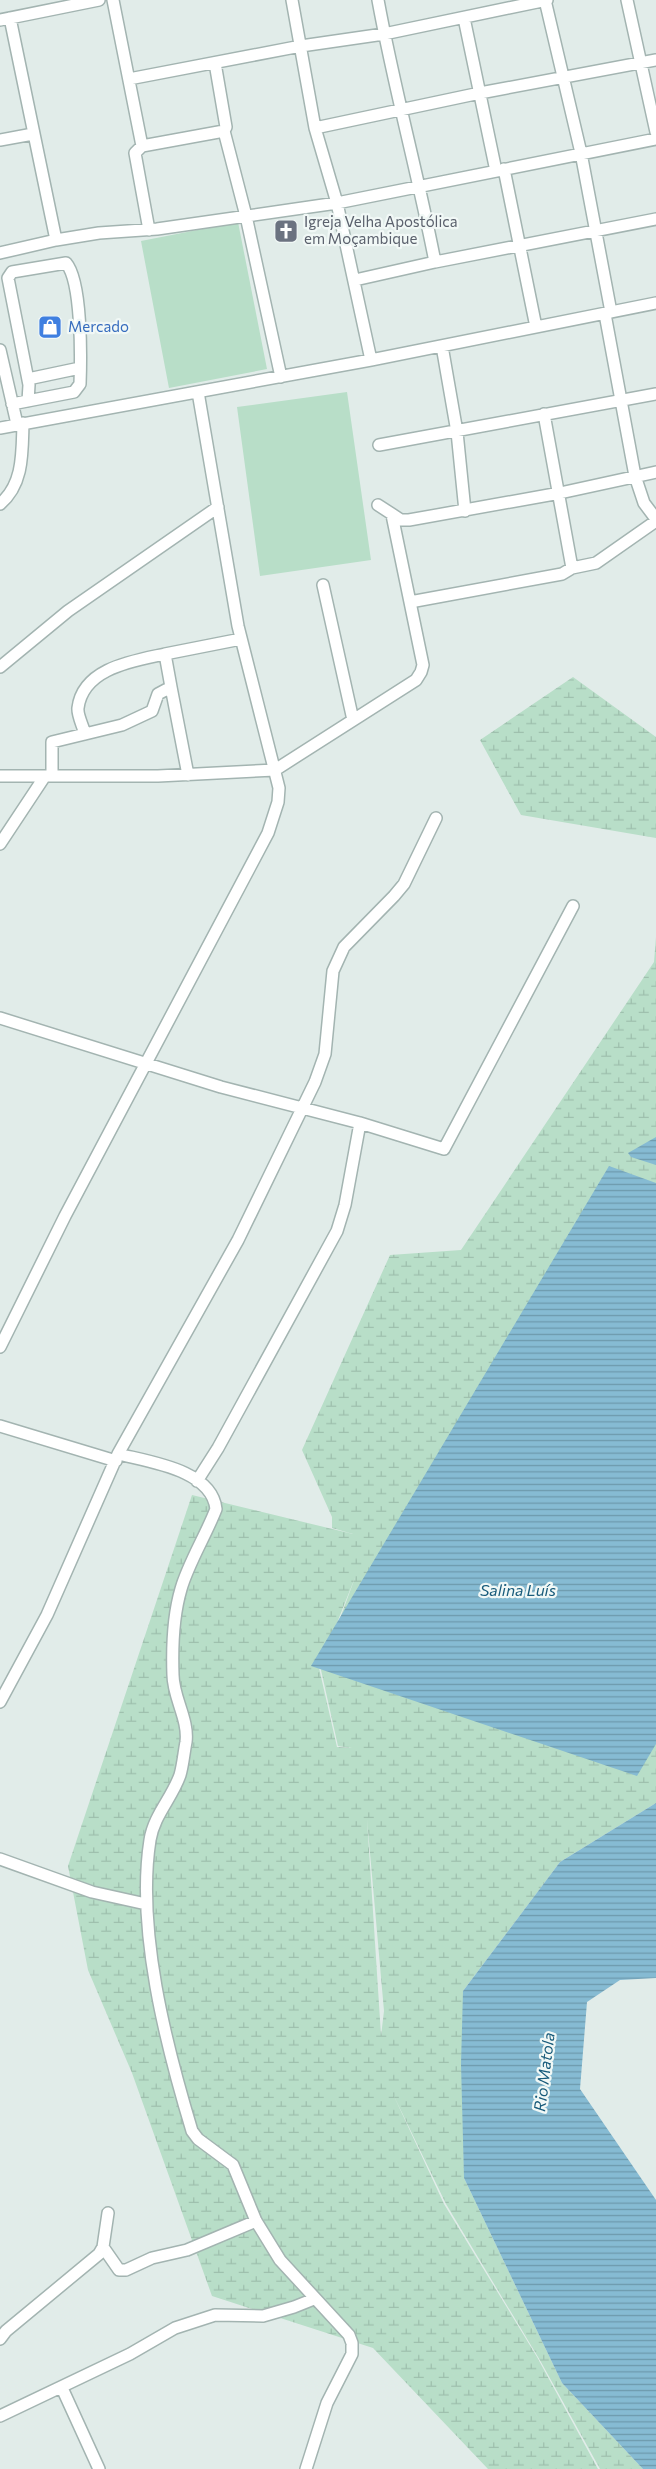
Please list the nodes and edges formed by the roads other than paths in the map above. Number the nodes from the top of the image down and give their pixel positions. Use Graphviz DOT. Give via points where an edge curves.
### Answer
graph roads {
  1 [pos="96,0"];
  2 [pos="113,0"];
  3 [pos="292,0"];
  4 [pos="378,0"];
  5 [pos="546,0"];
  6 [pos="627,0"];
  7 [pos="464,18"];
  8 [pos="5,19"];
  9 [pos="384,34"];
  10 [pos="301,46"];
  11 [pos="656,60"];
  12 [pos="215,63"];
  13 [pos="640,63"];
  14 [pos="563,76"];
  15 [pos="129,79"];
  16 [pos="480,93"];
  17 [pos="400,109"];
  18 [pos="315,128"];
  19 [pos="224,131"];
  20 [pos="656,132"];
  21 [pos="33,134"];
  22 [pos="656,139"];
  23 [pos="0,140"];
  24 [pos="142,146"];
  25 [pos="581,153"];
  26 [pos="500,170"];
  27 [pos="420,185"];
  28 [pos="337,203"];
  29 [pos="246,216"];
  30 [pos="656,220"];
  31 [pos="149,230"];
  32 [pos="596,232"];
  33 [pos="56,240"];
  34 [pos="520,246"];
  35 [pos="0,253"];
  36 [pos="435,262"];
  37 [pos="355,280"];
  38 [pos="656,303"];
  39 [pos="608,313"];
  40 [pos="536,326"];
  41 [pos="442,346"];
  42 [pos="0,350"];
  43 [pos="371,360"];
  44 [pos="80,368"];
  45 [pos="281,377"];
  46 [pos="28,379"];
  47 [pos="198,392"];
  48 [pos="656,394"];
  49 [pos="28,401"];
  50 [pos="620,401"];
  51 [pos="12,404"];
  52 [pos="544,414"];
  53 [pos="20,424"];
  54 [pos="0,428"];
  55 [pos="457,432"];
  56 [pos="379,445"];
  57 [pos="656,472"];
  58 [pos="635,476"];
  59 [pos="560,493"];
  60 [pos="0,504"];
  61 [pos="378,505"];
  62 [pos="218,507"];
  63 [pos="465,510"];
  64 [pos="392,515"];
  65 [pos="656,520"];
  66 [pos="572,568"];
  67 [pos="323,585"];
  68 [pos="410,602"];
  69 [pos="241,639"];
  70 [pos="165,654"];
  71 [pos="0,667"];
  72 [pos="171,687"];
  73 [pos="353,720"];
  74 [pos="85,734"];
  75 [pos="275,770"];
  76 [pos="188,775"];
  77 [pos="0,776"];
  78 [pos="49,776"];
  79 [pos="436,818"];
  80 [pos="0,844"];
  81 [pos="573,906"];
  82 [pos="0,1018"];
  83 [pos="146,1062"];
  84 [pos="302,1109"];
  85 [pos="360,1124"];
  86 [pos="0,1347"];
  87 [pos="0,1426"];
  88 [pos="117,1457"];
  89 [pos="197,1481"];
  90 [pos="0,1702"];
  91 [pos="0,1859"];
  92 [pos="146,1904"];
  93 [pos="108,2213"];
  94 [pos="256,2221"];
  95 [pos="103,2247"];
  96 [pos="314,2298"];
  97 [pos="0,2339"];
  98 [pos="62,2388"];
  99 [pos="0,2416"];
  100 [pos="99,2469"];
  101 [pos="306,2469"];
  1 -- 8 [label="street"];
  2 -- 15 [label="street"];
  3 -- 10 [label="street"];
  4 -- 9 [label="street"];
  5 -- 7 [label="street"];
  5 -- 14 [label="street"];
  6 -- 13 [label="street"];
  7 -- 9 [label="street"];
  7 -- 16 [label="street"];
  8 -- 21 [label="street"];
  9 -- 10 [label="street"];
  9 -- 17 [label="street"];
  10 -- 12 [label="street"];
  10 -- 18 [label="street"];
  11 -- 13 [label="street"];
  12 -- 15 [label="street"];
  12 -- 19 [label="street" via="226,127"];
  13 -- 14 [label="street"];
  13 -- 20 [label="street"];
  14 -- 16 [label="street"];
  14 -- 25 [label="street"];
  15 -- 24 [label="street"];
  16 -- 17 [label="street"];
  16 -- 26 [label="street"];
  17 -- 18 [label="street"];
  17 -- 27 [label="street"];
  18 -- 28 [label="street"];
  19 -- 24 [label="street"];
  19 -- 29 [label="street"];
  21 -- 23 [label="street"];
  21 -- 33 [label="street"];
  22 -- 25 [label="street"];
  24 -- 31 [label="street" via="135,153"];
  25 -- 26 [label="street"];
  25 -- 32 [label="street"];
  26 -- 27 [label="street"];
  26 -- 34 [label="street"];
  27 -- 28 [label="street"];
  27 -- 36 [label="street"];
  28 -- 29 [label="street"];
  28 -- 37 [label="street"];
  29 -- 31 [label="street"];
  29 -- 45 [label="street"];
  30 -- 32 [label="street"];
  31 -- 33 [label="street" via="125,230"];
  32 -- 34 [label="street"];
  32 -- 39 [label="street"];
  33 -- 35 [label="street"];
  34 -- 36 [label="street"];
  34 -- 40 [label="street"];
  36 -- 37 [label="street"];
  37 -- 43 [label="street"];
  38 -- 39 [label="street"];
  39 -- 40 [label="street"];
  39 -- 50 [label="street"];
  40 -- 41 [label="street"];
  41 -- 43 [label="street"];
  41 -- 55 [label="street"];
  42 -- 51 [label="street"];
  43 -- 45 [label="street"];
  44 -- 46 [label="street"];
  44 -- 46 [label="street" via="81,336 70,268 66,262 12,272 8,278"];
  44 -- 49 [label="street" via="80,384 76,391"];
  45 -- 47 [label="street"];
  46 -- 49 [label="street"];
  47 -- 53 [label="street"];
  47 -- 62 [label="street"];
  48 -- 50 [label="street"];
  49 -- 51 [label="street"];
  50 -- 52 [label="street"];
  50 -- 58 [label="street"];
  51 -- 53 [label="street"];
  52 -- 55 [label="street"];
  52 -- 59 [label="street"];
  53 -- 54 [label="street"];
  53 -- 60 [label="street" via="22,459 14,488"];
  55 -- 56 [label="street"];
  55 -- 63 [label="street"];
  57 -- 58 [label="street"];
  58 -- 59 [label="street"];
  58 -- 65 [label="street" via="644,503"];
  59 -- 63 [label="street"];
  59 -- 66 [label="street"];
  61 -- 64 [label="street"];
  62 -- 69 [label="street"];
  62 -- 71 [label="street" via="68,610"];
  63 -- 64 [label="street" via="409,520 400,520"];
  64 -- 68 [label="street"];
  65 -- 66 [label="street" via="596,563"];
  66 -- 68 [label="street" via="562,574"];
  67 -- 73 [label="street"];
  68 -- 73 [label="street" via="422,672 409,685"];
  69 -- 70 [label="street"];
  69 -- 75 [label="street"];
  70 -- 72 [label="street"];
  70 -- 74 [label="street" via="116,667 91,679 77,709"];
  72 -- 74 [label="street" via="158,694 152,711 122,725"];
  72 -- 76 [label="street"];
  73 -- 75 [label="street"];
  74 -- 78 [label="street" via="52,742"];
  75 -- 76 [label="street"];
  75 -- 83 [label="street" via="278,802 268,833"];
  76 -- 78 [label="street"];
  77 -- 78 [label="street"];
  78 -- 80 [label="street"];
  79 -- 84 [label="street" via="399,890 344,947 333,971 325,1054"];
  81 -- 85 [label="street" via="444,1149"];
  82 -- 83 [label="street"];
  83 -- 84 [label="street"];
  83 -- 86 [label="street"];
  84 -- 85 [label="street"];
  84 -- 88 [label="street" via="238,1240"];
  85 -- 89 [label="street" via="337,1231"];
  87 -- 88 [label="street"];
  88 -- 89 [label="street" via="164,1466 186,1473"];
  88 -- 90 [label="street" via="47,1614"];
  89 -- 92 [label="street" via="209,1488 215,1498 216,1509 181,1588 176,1613 173,1684 186,1740 180,1774 155,1820 150,1840"];
  91 -- 92 [label="street" via="92,1892"];
  92 -- 94 [label="street" via="167,2043 192,2131 233,2165"];
  93 -- 95 [label="street"];
  94 -- 95 [label="street" via="188,2250 152,2258 126,2270 115,2266"];
  94 -- 96 [label="street" via="280,2260"];
  95 -- 97 [label="street" via="92,2261"];
  96 -- 98 [label="street" via="263,2316 215,2315 197,2320 175,2328"];
  96 -- 101 [label="street" via="349,2335 352,2354 327,2404"];
  98 -- 99 [label="street"];
  98 -- 100 [label="street"];
}
